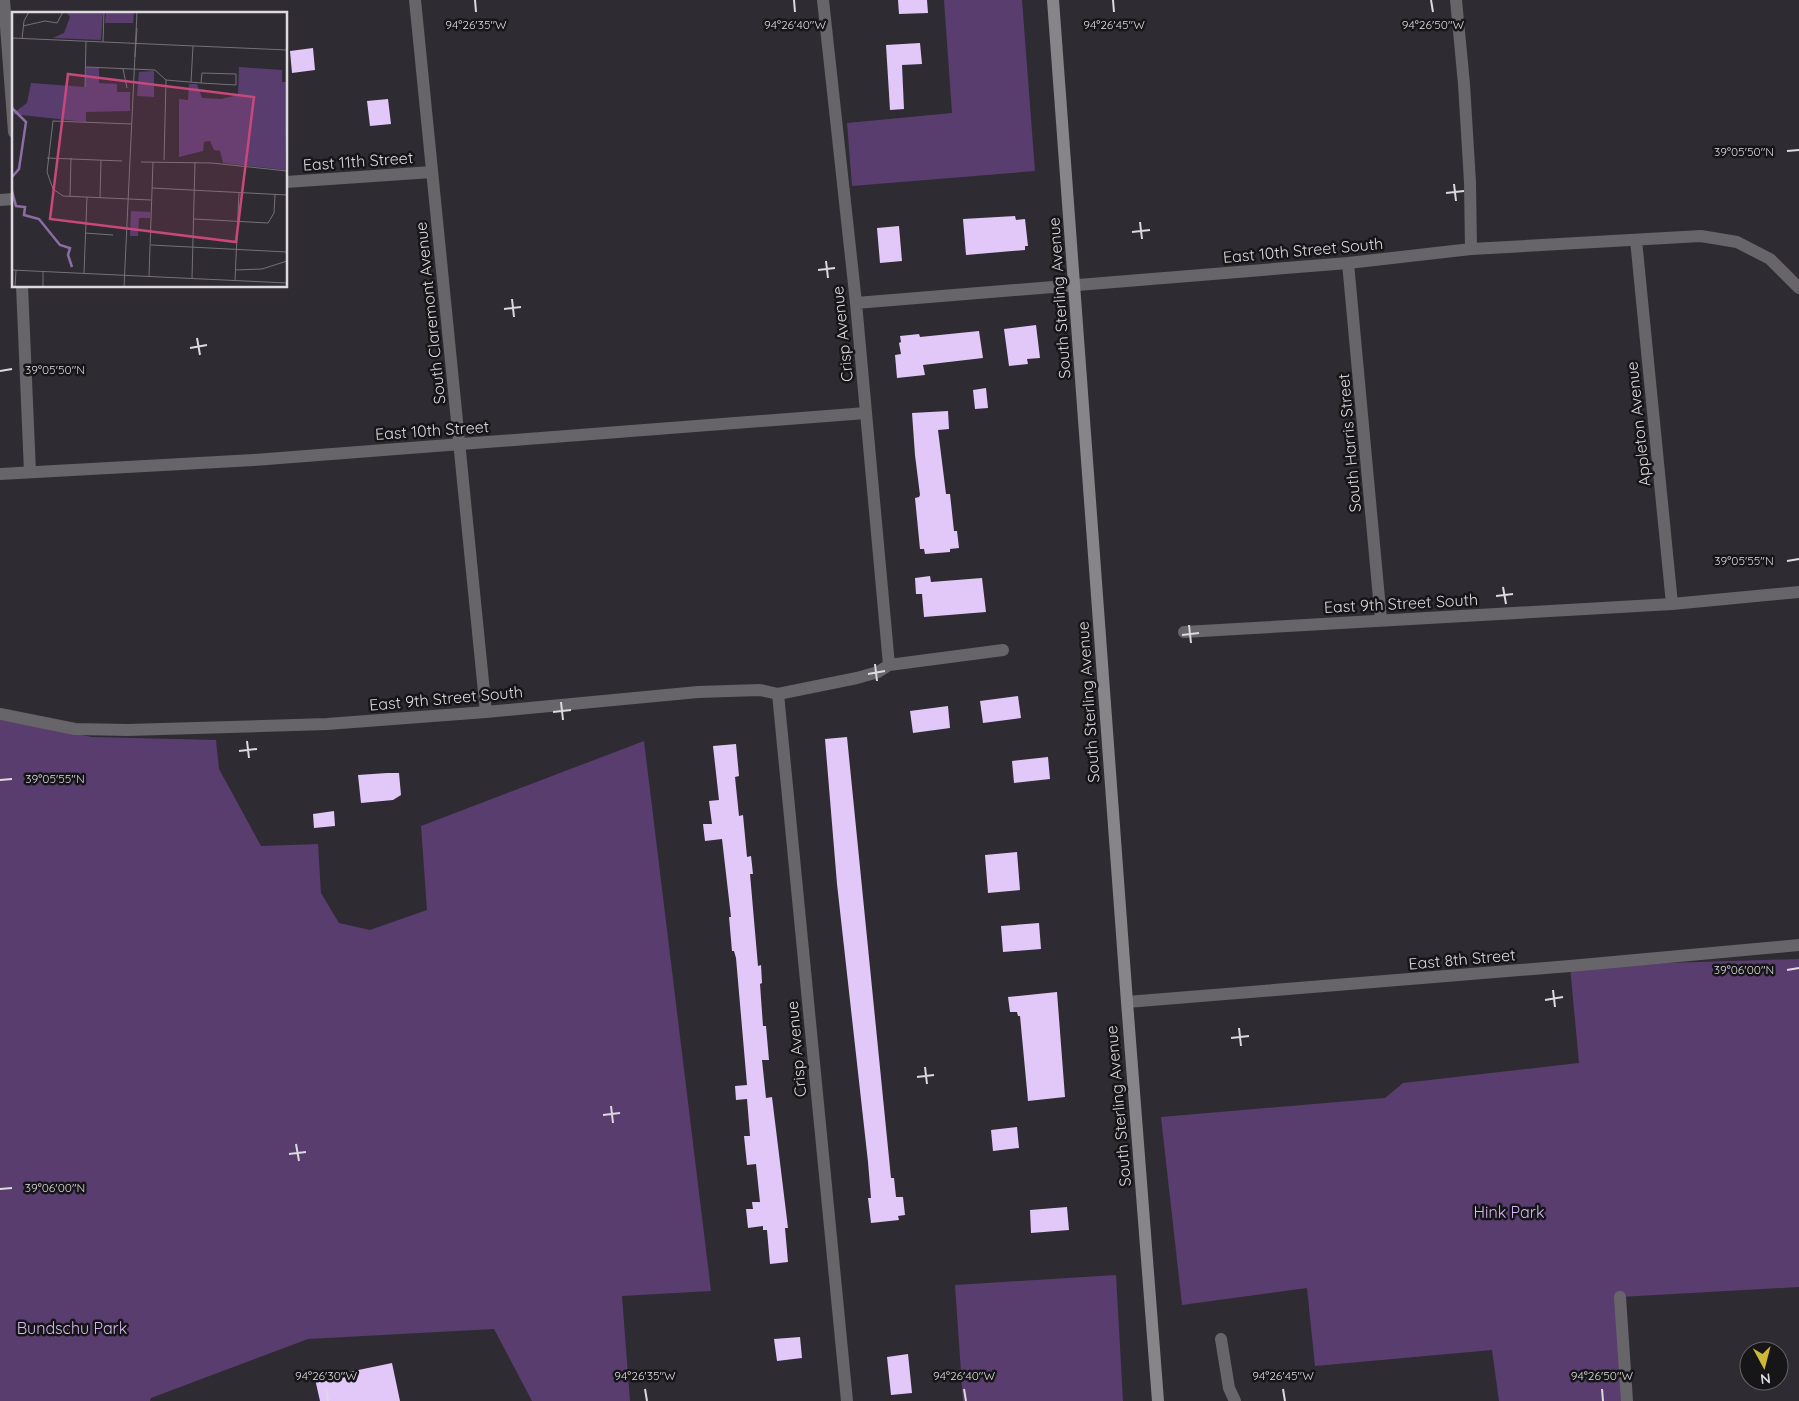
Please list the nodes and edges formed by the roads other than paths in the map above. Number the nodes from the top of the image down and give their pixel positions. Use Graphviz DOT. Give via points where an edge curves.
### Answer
graph roads {
  1 [pos="4,0"];
  2 [pos="415,0"];
  3 [pos="823,0"];
  4 [pos="1053,0"];
  5 [pos="1456,0"];
  6 [pos="12,106"];
  7 [pos="432,172"];
  8 [pos="288,182"];
  9 [pos="1636,240"];
  10 [pos="1471,249"];
  11 [pos="1348,263"];
  12 [pos="1074,285"];
  13 [pos="22,288"];
  14 [pos="1799,288"];
  15 [pos="856,303"];
  16 [pos="866,413"];
  17 [pos="459,445"];
  18 [pos="30,472"];
  19 [pos="0,474"];
  20 [pos="1799,592"];
  21 [pos="1672,604"];
  22 [pos="1381,620"];
  23 [pos="1184,632"];
  24 [pos="1003,650"];
  25 [pos="889,665"];
  26 [pos="778,694"];
  27 [pos="486,712"];
  28 [pos="0,714"];
  29 [pos="1799,945"];
  30 [pos="1126,1002"];
  31 [pos="1620,1297"];
  32 [pos="1221,1339"];
  33 [pos="846,1401"];
  34 [pos="1158,1401"];
  35 [pos="1234,1401"];
  36 [pos="1627,1401"];
  1 -- 6 [label="street"];
  2 -- 7 [label="street, South Claremont Avenue"];
  3 -- 15 [label="street, Crisp Avenue"];
  4 -- 12 [label="main road, South Sterling Avenue"];
  5 -- 10 [label="street" via="1470,182"];
  7 -- 8 [label="street, East 11th Street"];
  7 -- 17 [label="street, South Claremont Avenue"];
  9 -- 10 [label="street, East 10th Street South"];
  9 -- 14 [label="street, East 10th Street South" via="1701,236 1737,242 1770,259"];
  9 -- 21 [label="street, Appleton Avenue"];
  10 -- 11 [label="street, East 10th Street South"];
  11 -- 12 [label="street, East 10th Street South"];
  11 -- 22 [label="street, South Harris Street"];
  12 -- 15 [label="street, East 10th Street South"];
  12 -- 30 [label="main road, South Sterling Avenue"];
  13 -- 18 [label="street"];
  15 -- 16 [label="street, Crisp Avenue"];
  16 -- 17 [label="street, East 10th Street"];
  16 -- 25 [label="street, Crisp Avenue"];
  17 -- 18 [label="street, East 10th Street"];
  17 -- 27 [label="street, South Claremont Avenue"];
  18 -- 19 [label="street, East 10th Street"];
  20 -- 21 [label="street, East 9th Street South"];
  21 -- 22 [label="street, East 9th Street South"];
  22 -- 23 [label="street, East 9th Street South"];
  24 -- 25 [label="street, East 9th Street South"];
  25 -- 26 [label="street, East 9th Street South" via="857,678"];
  26 -- 27 [label="street, East 9th Street South" via="760,690 698,692"];
  26 -- 33 [label="street, Crisp Avenue"];
  27 -- 28 [label="street, East 9th Street South" via="327,724 128,730 75,729"];
  29 -- 30 [label="street, East 8th Street"];
  30 -- 34 [label="main road, South Sterling Avenue"];
  31 -- 36 [label="street"];
  32 -- 35 [label="street"];
}
